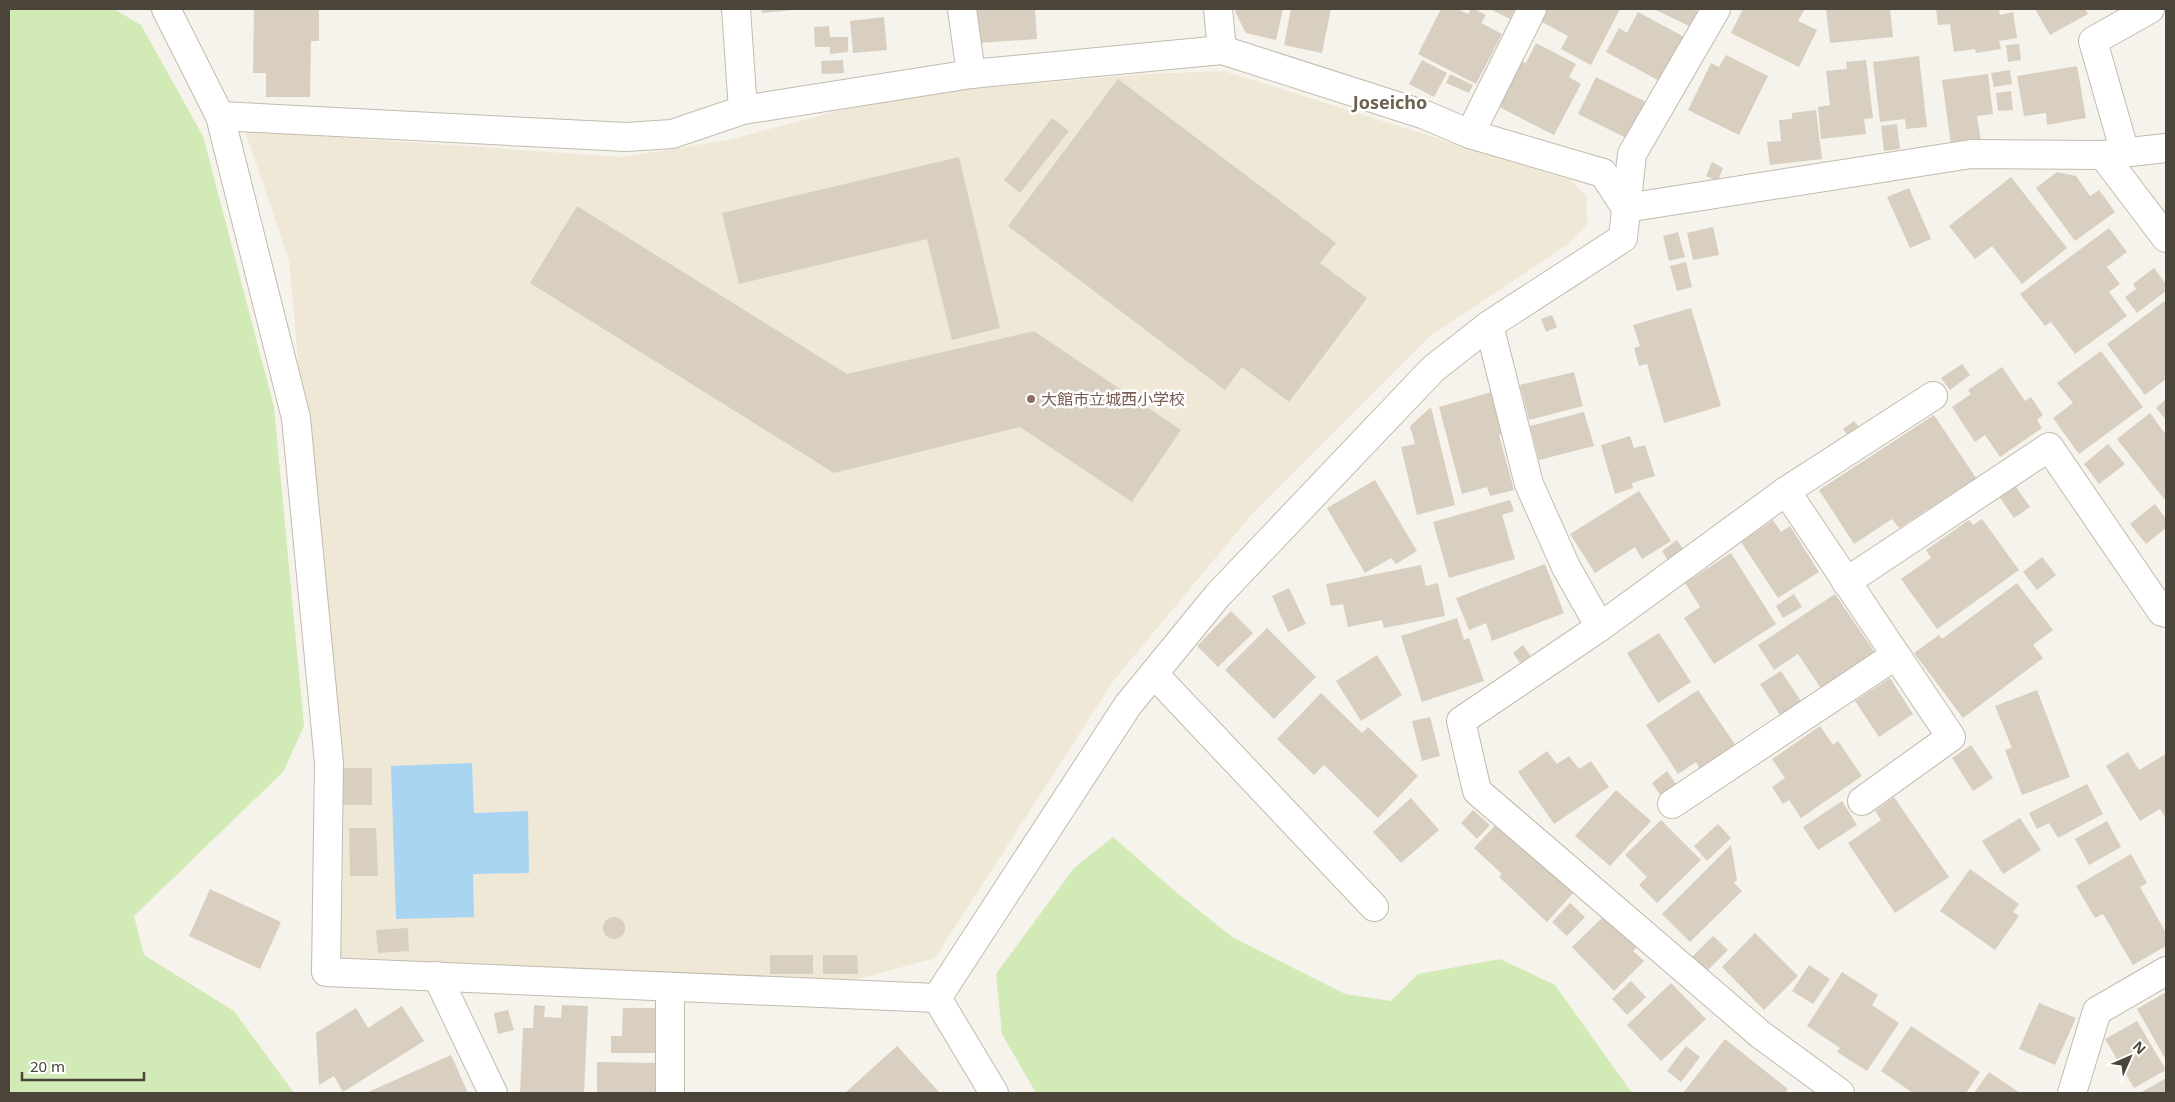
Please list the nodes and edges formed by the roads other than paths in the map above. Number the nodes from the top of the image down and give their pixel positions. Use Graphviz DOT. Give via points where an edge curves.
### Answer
graph roads {
  1 [pos="166,9"];
  2 [pos="736,9"];
  3 [pos="962,9"];
  4 [pos="1218,9"];
  5 [pos="1532,9"];
  6 [pos="1716,9"];
  7 [pos="2150,9"];
  8 [pos="1222,50"];
  9 [pos="971,74"];
  10 [pos="743,110"];
  11 [pos="220,116"];
  12 [pos="1470,134"];
  13 [pos="2166,148"];
  14 [pos="2114,154"];
  15 [pos="1626,208"];
  16 [pos="2166,238"];
  17 [pos="1488,325"];
  18 [pos="1933,396"];
  19 [pos="1786,491"];
  20 [pos="1846,582"];
  21 [pos="2166,613"];
  22 [pos="1600,626"];
  23 [pos="1896,655"];
  24 [pos="1154,674"];
  25 [pos="1862,801"];
  26 [pos="1672,804"];
  27 [pos="1374,907"];
  28 [pos="2166,971"];
  29 [pos="437,976"];
  30 [pos="670,987"];
  31 [pos="937,998"];
  32 [pos="493,1093"];
  33 [pos="670,1093"];
  34 [pos="994,1093"];
  35 [pos="1840,1093"];
  36 [pos="2072,1093"];
  1 -- 11 [label="street"];
  2 -- 10 [label="street"];
  3 -- 9 [label="street"];
  4 -- 8 [label="street"];
  5 -- 12 [label="street"];
  6 -- 15 [label="street" via="1632,154"];
  7 -- 14 [label="street" via="2093,41"];
  8 -- 9 [label="street"];
  8 -- 12 [label="street" via="1425,115"];
  9 -- 10 [label="street"];
  10 -- 11 [label="street" via="672,134 626,137"];
  11 -- 29 [label="street" via="296,418 329,763 326,972"];
  12 -- 15 [label="street" via="1603,173"];
  13 -- 14 [label="street"];
  14 -- 15 [label="street" via="1971,154"];
  14 -- 16 [label="street"];
  15 -- 17 [label="street" via="1623,238"];
  17 -- 22 [label="street" via="1529,484 1566,567"];
  17 -- 24 [label="street" via="1426,376 1218,595"];
  18 -- 19 [label="street"];
  19 -- 20 [label="street"];
  19 -- 22 [label="street"];
  20 -- 21 [label="street" via="2049,447 2162,612"];
  20 -- 23 [label="street"];
  22 -- 35 [label="street" via="1461,721 1477,791 1761,1035"];
  23 -- 25 [label="street" via="1951,737"];
  23 -- 26 [label="street"];
  24 -- 27 [label="street"];
  24 -- 31 [label="street" via="1128,705"];
  28 -- 36 [label="street" via="2097,1011"];
  29 -- 30 [label="street"];
  29 -- 32 [label="street"];
  30 -- 31 [label="street"];
  30 -- 33 [label="street"];
  31 -- 34 [label="street"];
}
